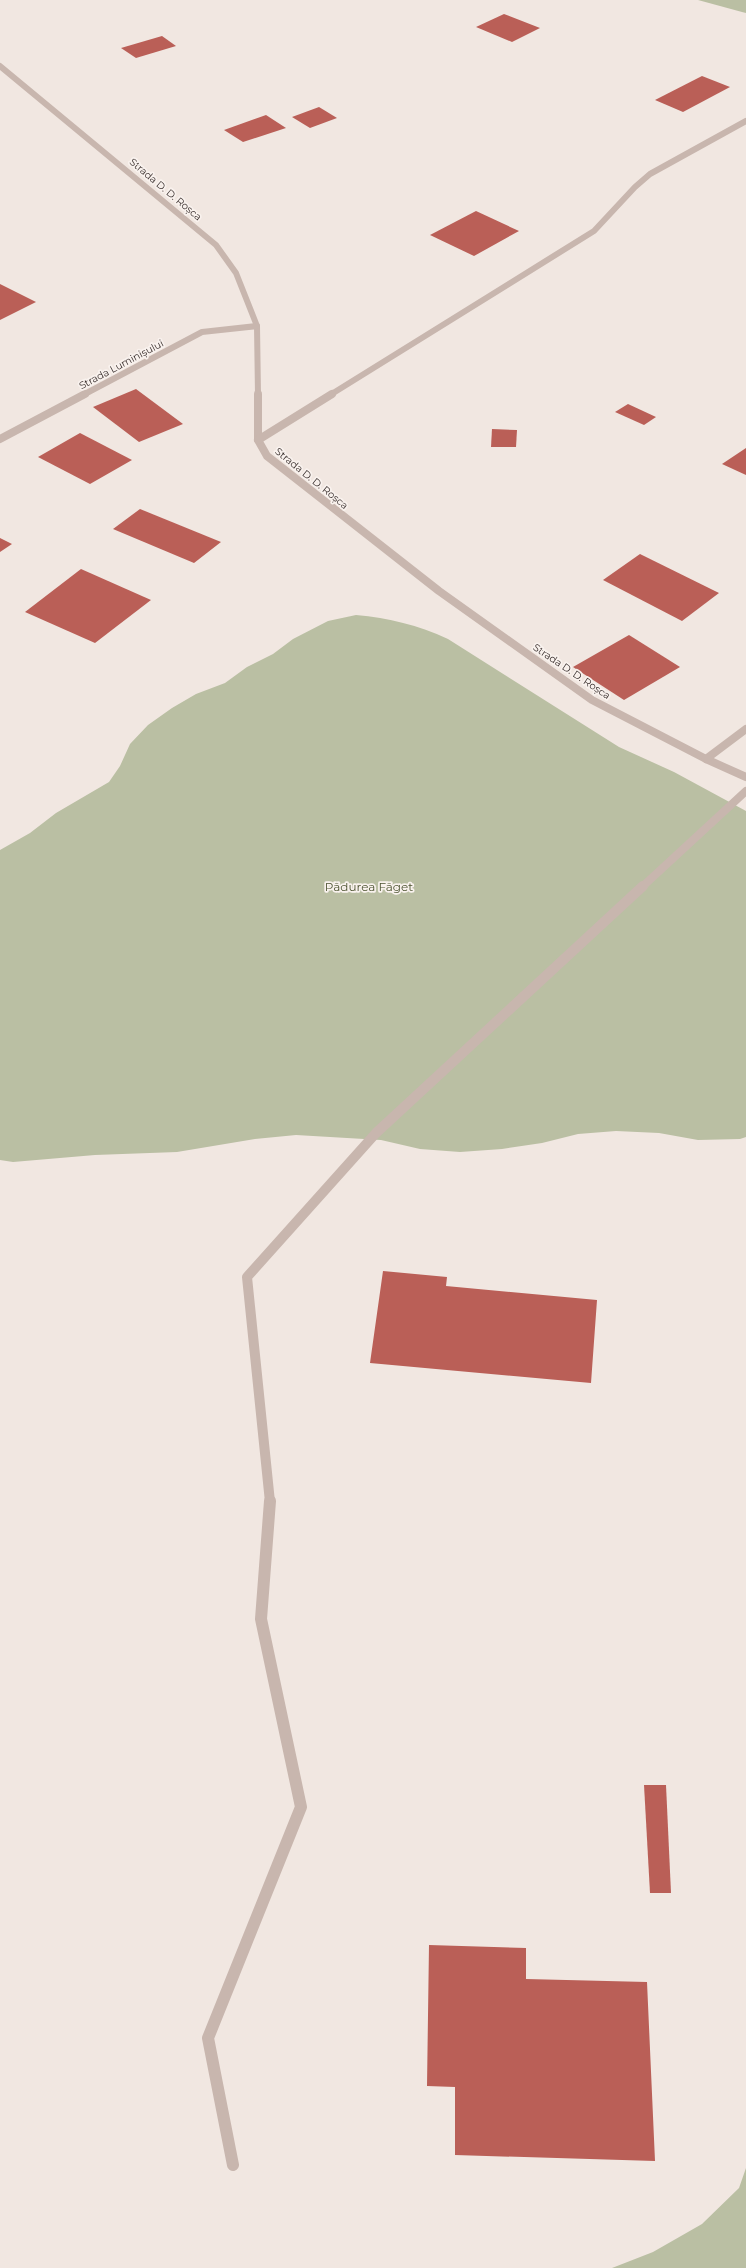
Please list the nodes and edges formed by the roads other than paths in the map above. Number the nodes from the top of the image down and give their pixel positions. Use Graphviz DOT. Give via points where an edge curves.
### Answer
graph roads {
  1 [pos="0,66"];
  2 [pos="746,121"];
  3 [pos="257,326"];
  4 [pos="0,439"];
  5 [pos="258,440"];
  6 [pos="746,729"];
  7 [pos="706,760"];
  8 [pos="746,777"];
  9 [pos="746,791"];
  10 [pos="233,2165"];
  1 -- 3 [label="street, Strada D. D. Roșca" via="216,245 236,273"];
  2 -- 5 [label="street" via="650,174 594,231"];
  3 -- 4 [label="street, Strada Luminișului" via="202,332"];
  3 -- 5 [label="street, Strada D. D. Roșca"];
  5 -- 7 [label="street, Strada D. D. Roșca" via="267,456 336,511 439,590 592,700"];
  6 -- 7 [label="street"];
  7 -- 8 [label="street, Strada D. D. Roșca"];
  9 -- 10 [label="street" via="376,1133 247,1277 270,1500 261,1619 301,1807 208,2038"];
}
